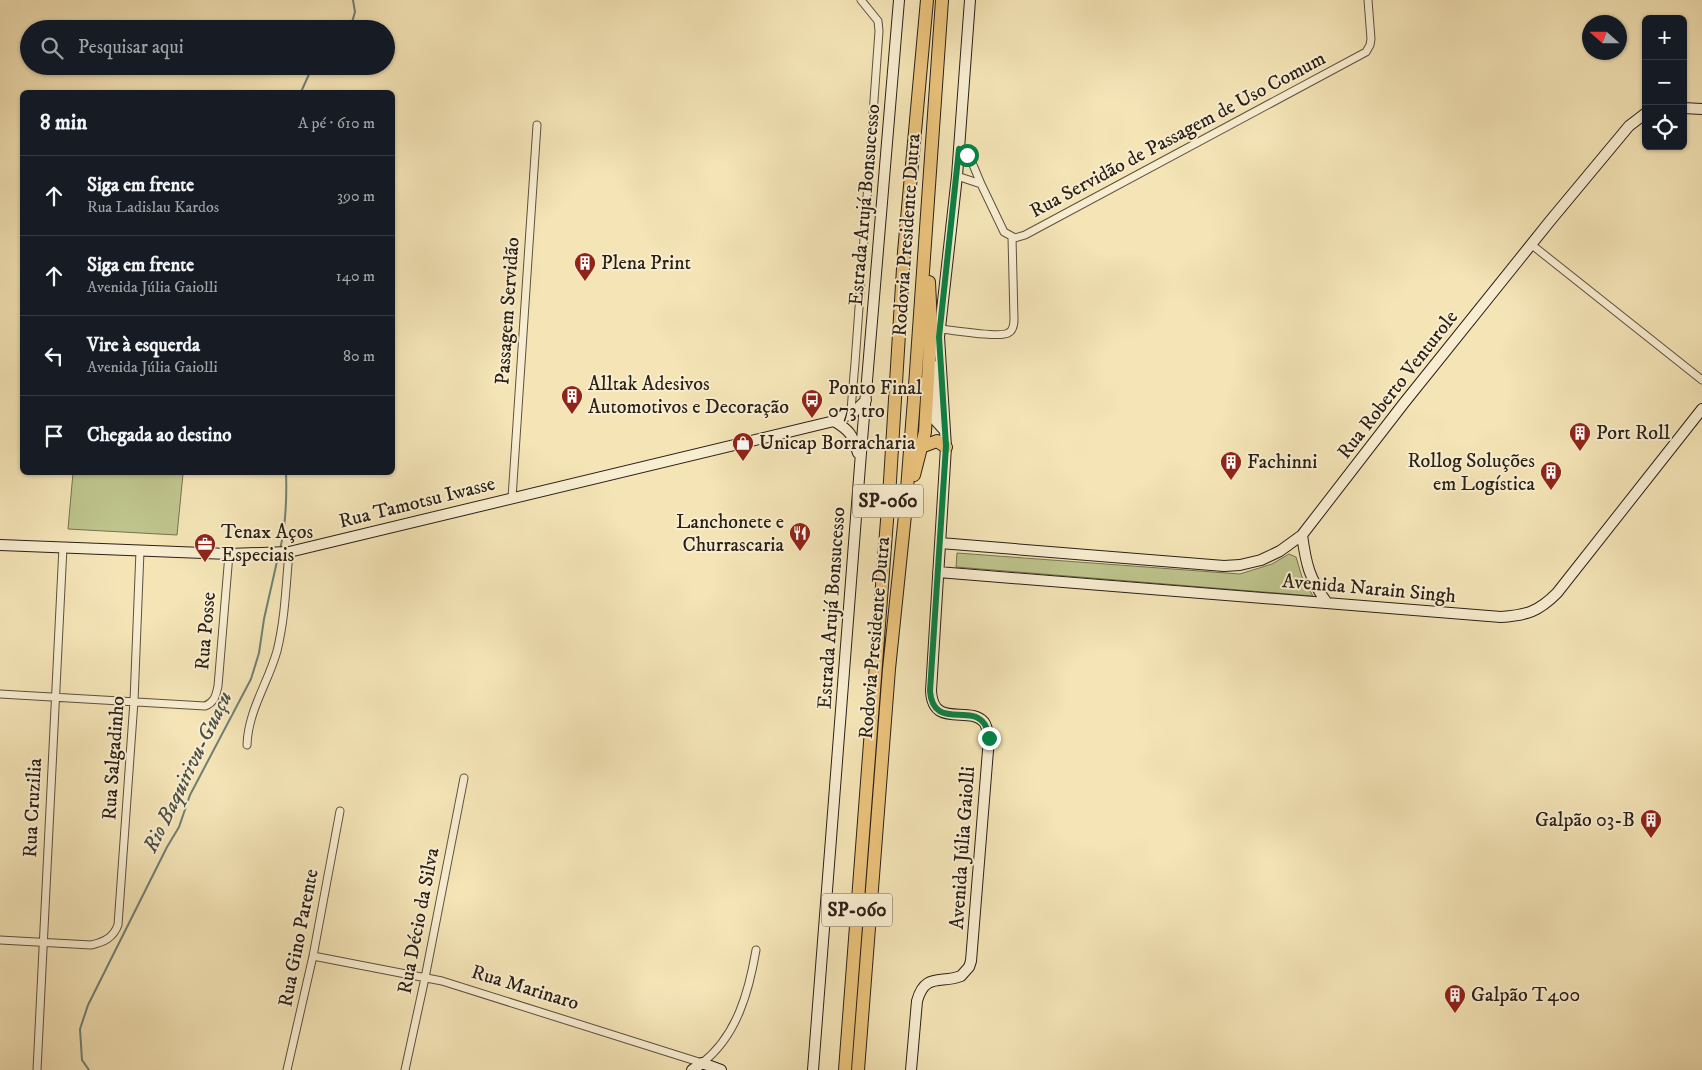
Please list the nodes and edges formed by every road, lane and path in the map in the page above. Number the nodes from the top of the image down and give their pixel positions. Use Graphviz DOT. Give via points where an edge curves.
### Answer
graph roads {
  1 [pos="861,0"];
  2 [pos="899,0"];
  3 [pos="927,0"];
  4 [pos="942,0"];
  5 [pos="970,0"];
  6 [pos="1368,0"];
  7 [pos="1687,108"];
  8 [pos="1702,109"];
  9 [pos="1642,116"];
  10 [pos="537,125"];
  11 [pos="959,149"];
  12 [pos="957,176"];
  13 [pos="980,184"];
  14 [pos="1012,237"];
  15 [pos="926,242"];
  16 [pos="1532,245"];
  17 [pos="931,306"];
  18 [pos="940,333"];
  19 [pos="1702,380"];
  20 [pos="866,400"];
  21 [pos="1702,409"];
  22 [pos="847,416"];
  23 [pos="834,421"];
  24 [pos="946,446"];
  25 [pos="921,447"];
  26 [pos="861,457"];
  27 [pos="512,498"];
  28 [pos="905,515"];
  29 [pos="1302,534"];
  30 [pos="940,543"];
  31 [pos="0,545"];
  32 [pos="63,547"];
  33 [pos="140,551"];
  34 [pos="288,552"];
  35 [pos="229,554"];
  36 [pos="938,572"];
  37 [pos="1327,602"];
  38 [pos="0,694"];
  39 [pos="55,697"];
  40 [pos="134,702"];
  41 [pos="247,745"];
  42 [pos="464,778"];
  43 [pos="340,811"];
  44 [pos="0,940"];
  45 [pos="43,942"];
  46 [pos="756,950"];
  47 [pos="313,956"];
  48 [pos="425,978"];
  49 [pos="702,1063"];
  50 [pos="37,1070"];
  51 [pos="288,1070"];
  52 [pos="405,1070"];
  53 [pos="692,1070"];
  54 [pos="721,1070"];
  55 [pos="813,1070"];
  56 [pos="845,1070"];
  57 [pos="858,1070"];
  58 [pos="911,1070"];
  1 -- 22 [label="street" via="878,21 879,32 855,363"];
  2 -- 20 [label="street, Estrada Arujá Bonsucesso"];
  3 -- 56 [label="highway, Rodovia Presidente Dutra / SP-060" via="904,252 890,481"];
  4 -- 15 [label="highway, Rodovia Presidente Dutra / SP-060"];
  5 -- 11 [label="street, Avenida Júlia Gaiolli"];
  6 -- 14 [label="street, Rua Servidão de Passagem de Uso Comum" via="1370,44 1362,55 1025,235"];
  7 -- 8 [label="street"];
  9 -- 16 [label="street, Rua Roberto Venturole" via="1629,126"];
  10 -- 27 [label="street, Passagem Servidão"];
  11 -- 12 [label="street, Avenida Júlia Gaiolli"];
  11 -- 13 [label="street, Rua Servidão de Passagem de Uso Comum" via="971,160"];
  12 -- 13 [label="street"];
  12 -- 18 [label="street, Avenida Júlia Gaiolli"];
  13 -- 14 [label="street, Rua Servidão de Passagem de Uso Comum" via="1002,229"];
  14 -- 18 [label="street" via="1014,319 1011,330 998,335"];
  15 -- 17 [label="highway"];
  15 -- 28 [label="highway, Rodovia Presidente Dutra / SP-060"];
  16 -- 19 [label="street"];
  16 -- 29 [label="street, Rua Roberto Venturole"];
  17 -- 18 [label="highway"];
  17 -- 25 [label="highway" via="925,432"];
  18 -- 24 [label="street, Avenida Júlia Gaiolli" via="934,420 944,430"];
  20 -- 22 [label="street, Rua Tamotsu Iwasse"];
  20 -- 26 [label="street, Estrada Arujá Bonsucesso"];
  21 -- 37 [label="street, Avenida Narain Singh" via="1556,593 1532,612 1524,616 1501,617"];
  22 -- 23 [label="street, Rua Tamotsu Iwasse"];
  23 -- 26 [label="street" via="854,438"];
  23 -- 27 [label="street, Rua Tamotsu Iwasse"];
  24 -- 25 [label="highway" via="936,441"];
  24 -- 30 [label="street, Avenida Júlia Gaiolli"];
  25 -- 28 [label="highway"];
  26 -- 55 [label="street, Estrada Arujá Bonsucesso"];
  27 -- 34 [label="street, Rua Tamotsu Iwasse"];
  28 -- 57 [label="highway, Rodovia Presidente Dutra / SP-060" via="889,669"];
  29 -- 30 [label="street, Rua Roberto Venturole" via="1280,552 1261,560 1224,566"];
  29 -- 37 [label="street" via="1308,571"];
  30 -- 36 [label="street, Avenida Júlia Gaiolli"];
  31 -- 32 [label="street, Rua Tamotsu Iwasse"];
  32 -- 33 [label="street, Rua Tamotsu Iwasse"];
  32 -- 39 [label="street, Rua Cruzilia"];
  33 -- 35 [label="street, Rua Tamotsu Iwasse"];
  33 -- 40 [label="street, Rua Salgadinho"];
  34 -- 35 [label="street, Rua Tamotsu Iwasse"];
  34 -- 41 [label="street" via="280,636 249,725"];
  35 -- 40 [label="street, Rua Posse" via="218,686 214,700 206,706"];
  36 -- 37 [label="street, Avenida Narain Singh"];
  36 -- 58 [label="street, Avenida Júlia Gaiolli" via="933,704 941,712 970,716 983,722 989,738 971,961 962,976 929,982 920,993"];
  38 -- 39 [label="street"];
  39 -- 40 [label="street"];
  39 -- 45 [label="street, Rua Cruzilia"];
  40 -- 45 [label="street, Rua Salgadinho" via="118,925 106,941 91,945"];
  42 -- 48 [label="street, Rua Décio da Silva"];
  43 -- 47 [label="street, Rua Gino Parente"];
  44 -- 45 [label="street, Rua Salgadinho"];
  45 -- 50 [label="street, Rua Cruzilia"];
  46 -- 49 [label="street" via="743,1004 724,1041"];
  47 -- 48 [label="street, Rua Marinaro"];
  47 -- 51 [label="street, Rua Gino Parente"];
  48 -- 49 [label="street, Rua Marinaro"];
  48 -- 52 [label="street, Rua Décio da Silva"];
  49 -- 53 [label="street"];
  49 -- 54 [label="street, Rua Marinaro"];
}
